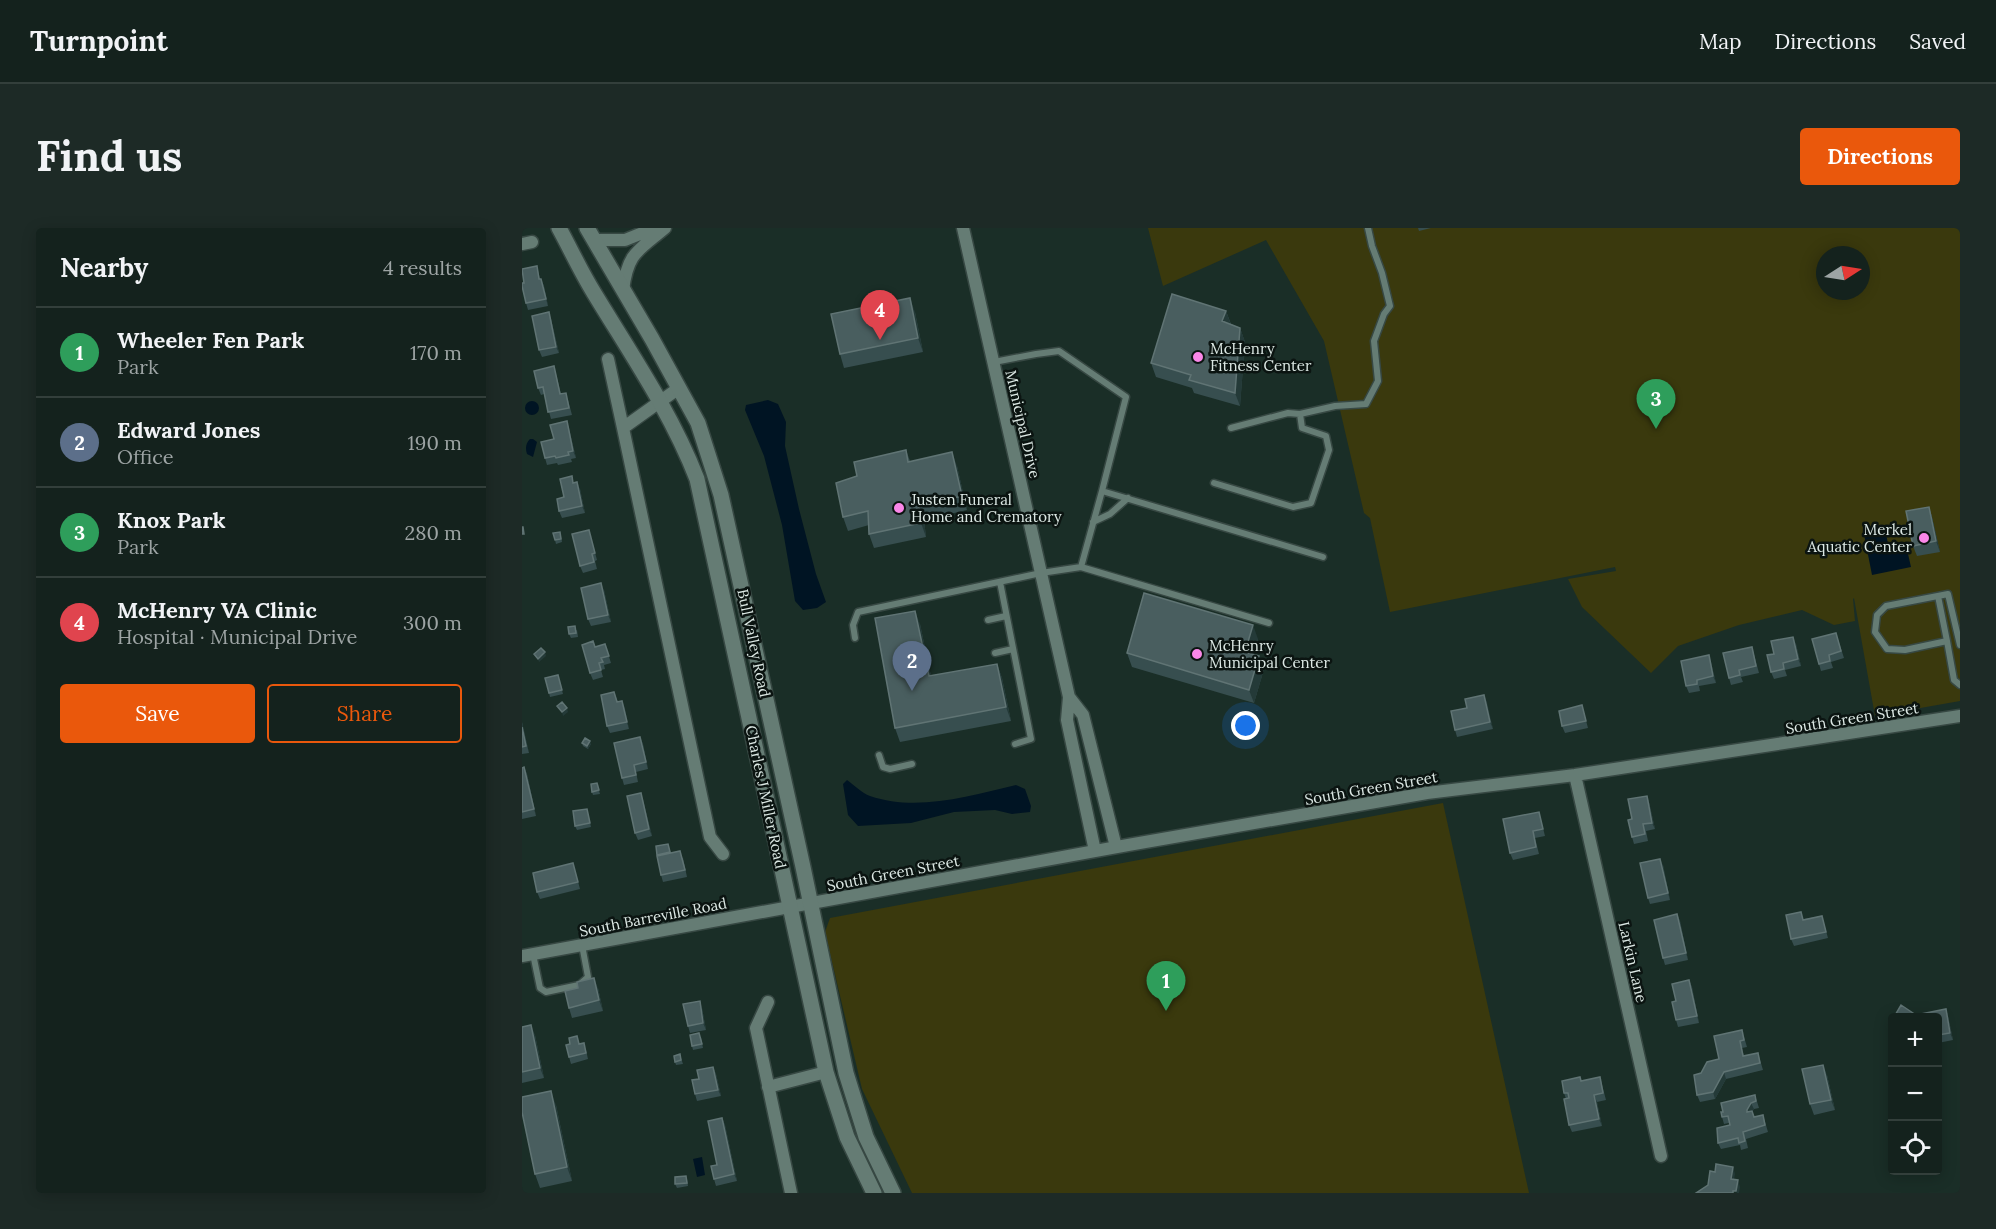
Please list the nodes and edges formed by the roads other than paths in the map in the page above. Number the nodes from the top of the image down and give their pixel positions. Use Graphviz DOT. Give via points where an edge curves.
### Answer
graph roads {
  1 [pos="559,228"];
  2 [pos="655,228"];
  3 [pos="665,228"];
  4 [pos="963,228"];
  5 [pos="1368,228"];
  6 [pos="590,234"];
  7 [pos="623,290"];
  8 [pos="608,359"];
  9 [pos="993,363"];
  10 [pos="679,387"];
  11 [pos="661,400"];
  12 [pos="1300,414"];
  13 [pos="623,428"];
  14 [pos="1231,428"];
  15 [pos="1214,483"];
  16 [pos="1102,490"];
  17 [pos="1128,498"];
  18 [pos="1093,522"];
  19 [pos="1323,556"];
  20 [pos="1081,567"];
  21 [pos="1041,573"];
  22 [pos="1000,582"];
  23 [pos="1938,596"];
  24 [pos="1006,616"];
  25 [pos="988,620"];
  26 [pos="1269,623"];
  27 [pos="855,638"];
  28 [pos="1947,641"];
  29 [pos="1960,645"];
  30 [pos="1013,649"];
  31 [pos="995,653"];
  32 [pos="1960,686"];
  33 [pos="1069,697"];
  34 [pos="1960,716"];
  35 [pos="1015,744"];
  36 [pos="879,755"];
  37 [pos="912,764"];
  38 [pos="1575,775"];
  39 [pos="1116,847"];
  40 [pos="1095,851"];
  41 [pos="723,854"];
  42 [pos="811,904"];
  43 [pos="790,908"];
  44 [pos="582,945"];
  45 [pos="528,955"];
  46 [pos="768,1002"];
  47 [pos="826,1072"];
  48 [pos="768,1088"];
  49 [pos="1661,1156"];
  50 [pos="791,1193"];
  51 [pos="874,1193"];
  52 [pos="893,1193"];
  1 -- 11 [label="street" via="592,290"];
  2 -- 6 [label="street" via="625,240"];
  3 -- 7 [label="street" via="633,256"];
  4 -- 9 [label="street, Municipal Drive"];
  5 -- 12 [label="lane" via="1390,306 1374,341 1378,381 1366,404"];
  6 -- 7 [label="street, Bull Valley Road"];
  7 -- 10 [label="street, Bull Valley Road"];
  8 -- 13 [label="street"];
  9 -- 16 [label="lane" via="1059,351 1126,397"];
  9 -- 21 [label="street, Municipal Drive"];
  10 -- 11 [label="street"];
  10 -- 42 [label="street, Bull Valley Road" via="698,423 721,495"];
  11 -- 13 [label="street"];
  11 -- 43 [label="street, Charles J Miller Road" via="697,478"];
  12 -- 14 [label="lane" via="1288,413"];
  12 -- 15 [label="lane" via="1302,428 1326,436 1329,450 1311,503 1293,507"];
  13 -- 41 [label="street" via="710,837"];
  16 -- 17 [label="lane"];
  16 -- 18 [label="lane"];
  17 -- 18 [label="lane" via="1110,514"];
  17 -- 19 [label="lane"];
  18 -- 20 [label="lane"];
  20 -- 21 [label="lane"];
  20 -- 26 [label="lane"];
  21 -- 22 [label="lane"];
  21 -- 33 [label="street, Municipal Drive"];
  22 -- 24 [label="lane"];
  22 -- 27 [label="lane" via="858,612 853,624"];
  23 -- 28 [label="lane"];
  23 -- 28 [label="lane" via="1886,606 1877,615 1875,632 1887,650"];
  23 -- 29 [label="lane" via="1948,594"];
  24 -- 25 [label="lane"];
  24 -- 30 [label="lane"];
  28 -- 32 [label="lane" via="1954,680"];
  30 -- 31 [label="lane"];
  30 -- 35 [label="lane" via="1031,739"];
  33 -- 39 [label="street, Municipal Drive" via="1083,715"];
  33 -- 40 [label="street, Municipal Drive" via="1067,720"];
  34 -- 38 [label="street, South Green Street"];
  36 -- 37 [label="lane" via="883,767 890,769"];
  38 -- 39 [label="street, South Green Street" via="1427,793"];
  38 -- 49 [label="street, Larkin Lane"];
  39 -- 40 [label="street, South Green Street"];
  40 -- 42 [label="street, South Green Street"];
  42 -- 43 [label="street, South Green Street"];
  42 -- 52 [label="street" via="846,1073 866,1137"];
  43 -- 44 [label="street, South Barreville Road"];
  43 -- 47 [label="street, Charles J Miller Road"];
  44 -- 45 [label="street, South Barreville Road"];
  44 -- 45 [label="lane" via="588,977 579,985 546,992 540,988"];
  46 -- 48 [label="street" via="756,1028"];
  47 -- 48 [label="street"];
  47 -- 51 [label="street, Charles J Miller Road" via="847,1137"];
  48 -- 50 [label="street"];
}
